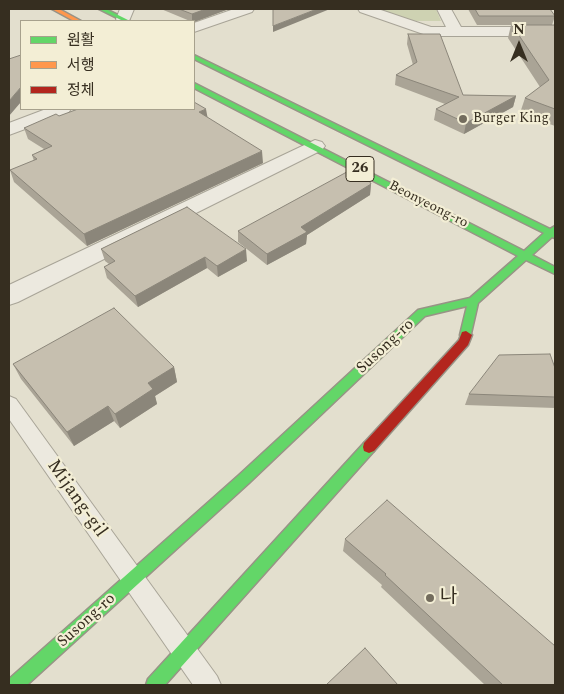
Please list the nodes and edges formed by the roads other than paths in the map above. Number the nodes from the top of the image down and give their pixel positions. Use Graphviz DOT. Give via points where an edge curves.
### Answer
graph roads {
  1 [pos="55,9"];
  2 [pos="102,9"];
  3 [pos="247,9"];
  4 [pos="365,9"];
  5 [pos="444,9"];
  6 [pos="126,16"];
  7 [pos="76,20"];
  8 [pos="195,28"];
  9 [pos="456,32"];
  10 [pos="555,32"];
  11 [pos="195,58"];
  12 [pos="195,86"];
  13 [pos="59,110"];
  14 [pos="9,129"];
  15 [pos="315,146"];
  16 [pos="554,232"];
  17 [pos="525,255"];
  18 [pos="555,271"];
  19 [pos="9,296"];
  20 [pos="473,301"];
  21 [pos="9,404"];
  22 [pos="138,587"];
  23 [pos="184,652"];
  24 [pos="15,685"];
  25 [pos="154,685"];
  26 [pos="208,685"];
  1 -- 7 [label="main road"];
  2 -- 6 [label="main road"];
  3 -- 8 [label="street"];
  4 -- 9 [label="street" via="429,31"];
  5 -- 9 [label="street"];
  9 -- 10 [label="street"];
  11 -- 16 [label="main road, Beonyeong-ro / 26"];
  12 -- 15 [label="main road, Beonyeong-ro / 26"];
  13 -- 14 [label="street"];
  15 -- 17 [label="main road, Beonyeong-ro / 26"];
  15 -- 19 [label="street"];
  16 -- 17 [label="main road"];
  17 -- 18 [label="main road, Beonyeong-ro / 26"];
  17 -- 20 [label="main road"];
  20 -- 22 [label="main road, Susong-ro" via="422,313"];
  20 -- 23 [label="main road" via="464,342"];
  21 -- 22 [label="lane, Mijang-gil"];
  22 -- 23 [label="lane"];
  22 -- 24 [label="main road, Susong-ro"];
  23 -- 25 [label="main road"];
  23 -- 26 [label="lane"];
}
